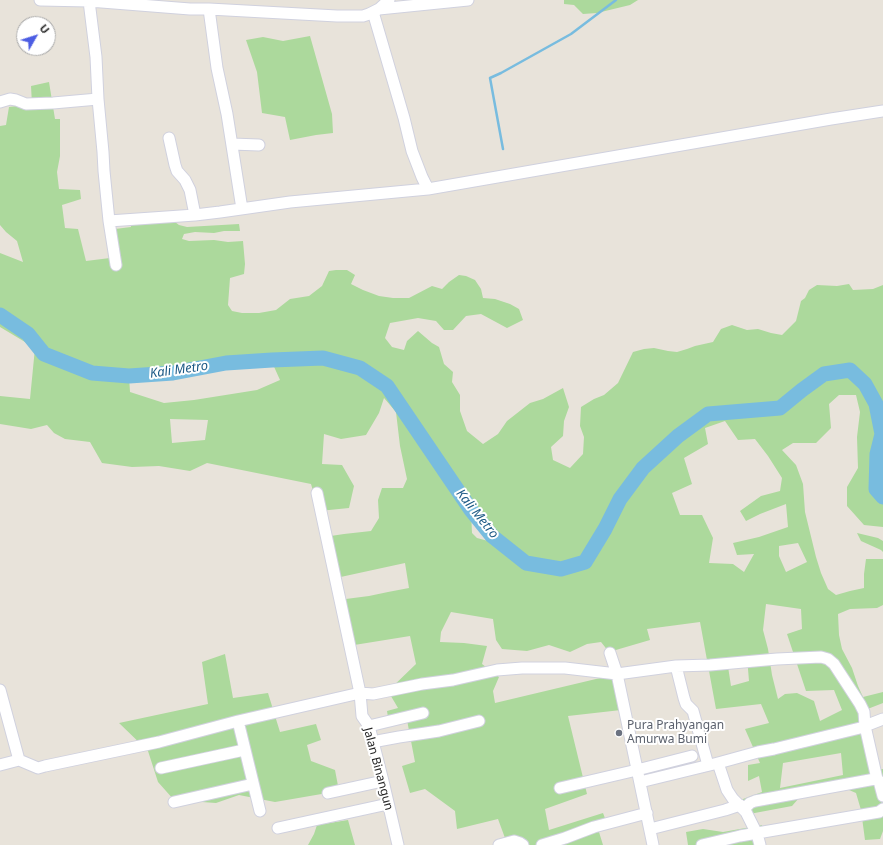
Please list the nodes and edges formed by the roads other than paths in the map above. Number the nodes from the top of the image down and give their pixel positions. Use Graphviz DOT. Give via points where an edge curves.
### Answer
graph roads {
  1 [pos="40,0"];
  2 [pos="76,0"];
  3 [pos="389,0"];
  4 [pos="468,0"];
  5 [pos="89,1"];
  6 [pos="151,3"];
  7 [pos="209,9"];
  8 [pos="376,11"];
  9 [pos="98,99"];
  10 [pos="0,102"];
  11 [pos="883,111"];
  12 [pos="169,138"];
  13 [pos="232,144"];
  14 [pos="259,145"];
  15 [pos="428,190"];
  16 [pos="242,209"];
  17 [pos="195,215"];
  18 [pos="109,220"];
  19 [pos="116,265"];
  20 [pos="317,493"];
  21 [pos="610,653"];
  22 [pos="676,666"];
  23 [pos="617,674"];
  24 [pos="0,690"];
  25 [pos="360,693"];
  26 [pos="423,713"];
  27 [pos="883,719"];
  28 [pos="238,721"];
  29 [pos="479,721"];
  30 [pos="368,726"];
  31 [pos="865,726"];
  32 [pos="372,742"];
  33 [pos="244,750"];
  34 [pos="692,756"];
  35 [pos="19,760"];
  36 [pos="713,764"];
  37 [pos="0,765"];
  38 [pos="161,768"];
  39 [pos="638,770"];
  40 [pos="877,779"];
  41 [pos="383,781"];
  42 [pos="640,782"];
  43 [pos="253,784"];
  44 [pos="560,788"];
  45 [pos="328,793"];
  46 [pos="883,796"];
  47 [pos="174,802"];
  48 [pos="388,804"];
  49 [pos="742,807"];
  50 [pos="883,809"];
  51 [pos="260,812"];
  52 [pos="647,813"];
  53 [pos="278,828"];
  54 [pos="650,829"];
  55 [pos="757,834"];
  56 [pos="398,845"];
  57 [pos="499,845"];
  58 [pos="522,845"];
  59 [pos="542,845"];
  60 [pos="653,845"];
  61 [pos="702,845"];
  62 [pos="760,845"];
  1 -- 2 [label="street"];
  2 -- 5 [label="street"];
  3 -- 8 [label="street"];
  4 -- 8 [label="street"];
  5 -- 6 [label="street"];
  5 -- 9 [label="street"];
  6 -- 7 [label="street"];
  7 -- 8 [label="street" via="337,16 363,16"];
  7 -- 13 [label="street" via="217,68"];
  8 -- 15 [label="street" via="416,164"];
  9 -- 10 [label="street" via="26,104 16,100"];
  9 -- 18 [label="street"];
  11 -- 15 [label="street"];
  12 -- 17 [label="street" via="175,165 190,190"];
  13 -- 14 [label="street"];
  13 -- 16 [label="street"];
  15 -- 16 [label="street" via="290,202"];
  16 -- 17 [label="street"];
  17 -- 18 [label="street"];
  18 -- 19 [label="street"];
  20 -- 25 [label="street, Jalan Binangun"];
  21 -- 23 [label="street"];
  22 -- 23 [label="street"];
  22 -- 31 [label="street" via="822,657 834,664 860,704 864,712"];
  22 -- 36 [label="street" via="686,704 693,711"];
  23 -- 25 [label="street" via="565,668 522,668 497,670 374,694"];
  23 -- 39 [label="street"];
  24 -- 35 [label="street"];
  25 -- 28 [label="street"];
  25 -- 30 [label="street, Jalan Binangun" via="362,716"];
  26 -- 30 [label="street"];
  27 -- 31 [label="street"];
  28 -- 33 [label="street"];
  28 -- 35 [label="street" via="159,742 38,768"];
  29 -- 32 [label="street" via="439,731"];
  30 -- 32 [label="street, Jalan Binangun"];
  31 -- 36 [label="street"];
  31 -- 40 [label="street"];
  32 -- 41 [label="street, Jalan Binangun"];
  33 -- 38 [label="street"];
  33 -- 43 [label="street"];
  34 -- 39 [label="street"];
  35 -- 37 [label="street"];
  36 -- 42 [label="street"];
  36 -- 49 [label="street" via="732,798"];
  39 -- 42 [label="street"];
  39 -- 44 [label="street"];
  40 -- 46 [label="street"];
  40 -- 49 [label="street" via="755,801"];
  41 -- 45 [label="street"];
  41 -- 48 [label="street, Jalan Binangun"];
  42 -- 52 [label="street"];
  43 -- 47 [label="street"];
  43 -- 51 [label="street"];
  48 -- 53 [label="street"];
  48 -- 56 [label="street, Jalan Binangun"];
  49 -- 54 [label="street"];
  49 -- 55 [label="street"];
  50 -- 55 [label="street"];
  52 -- 54 [label="street"];
  52 -- 59 [label="street" via="594,827"];
  54 -- 60 [label="street"];
  55 -- 61 [label="street"];
  55 -- 62 [label="street"];
  57 -- 58 [label="street" via="514,842"];
}
